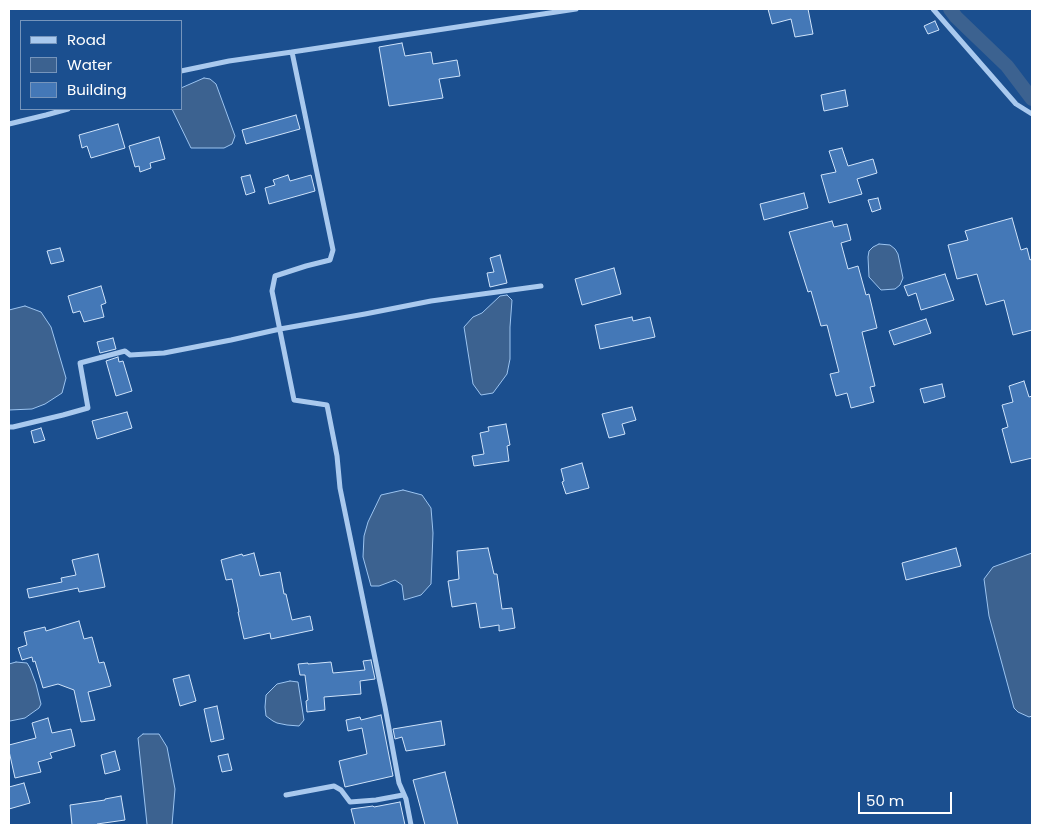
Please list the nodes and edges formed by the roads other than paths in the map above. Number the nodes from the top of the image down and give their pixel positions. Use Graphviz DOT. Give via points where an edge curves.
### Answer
graph roads {
  1 [pos="576,9"];
  2 [pos="933,9"];
  3 [pos="292,52"];
  4 [pos="182,71"];
  5 [pos="64,110"];
  6 [pos="1032,114"];
  7 [pos="9,124"];
  8 [pos="541,286"];
  9 [pos="280,329"];
  10 [pos="10,428"];
  11 [pos="286,795"];
  12 [pos="403,795"];
  13 [pos="411,825"];
  1 -- 3 [label="street"];
  2 -- 6 [label="street" via="1016,104"];
  3 -- 4 [label="street"];
  3 -- 9 [label="street" via="333,250 330,260 275,276 272,291"];
  5 -- 7 [label="street"];
  8 -- 9 [label="street" via="432,301"];
  9 -- 10 [label="street" via="164,353 130,355 125,351 80,364 88,408"];
  9 -- 12 [label="street" via="294,400 327,405 340,488"];
  11 -- 12 [label="street" via="334,786 350,802"];
  12 -- 13 [label="street"];
}
